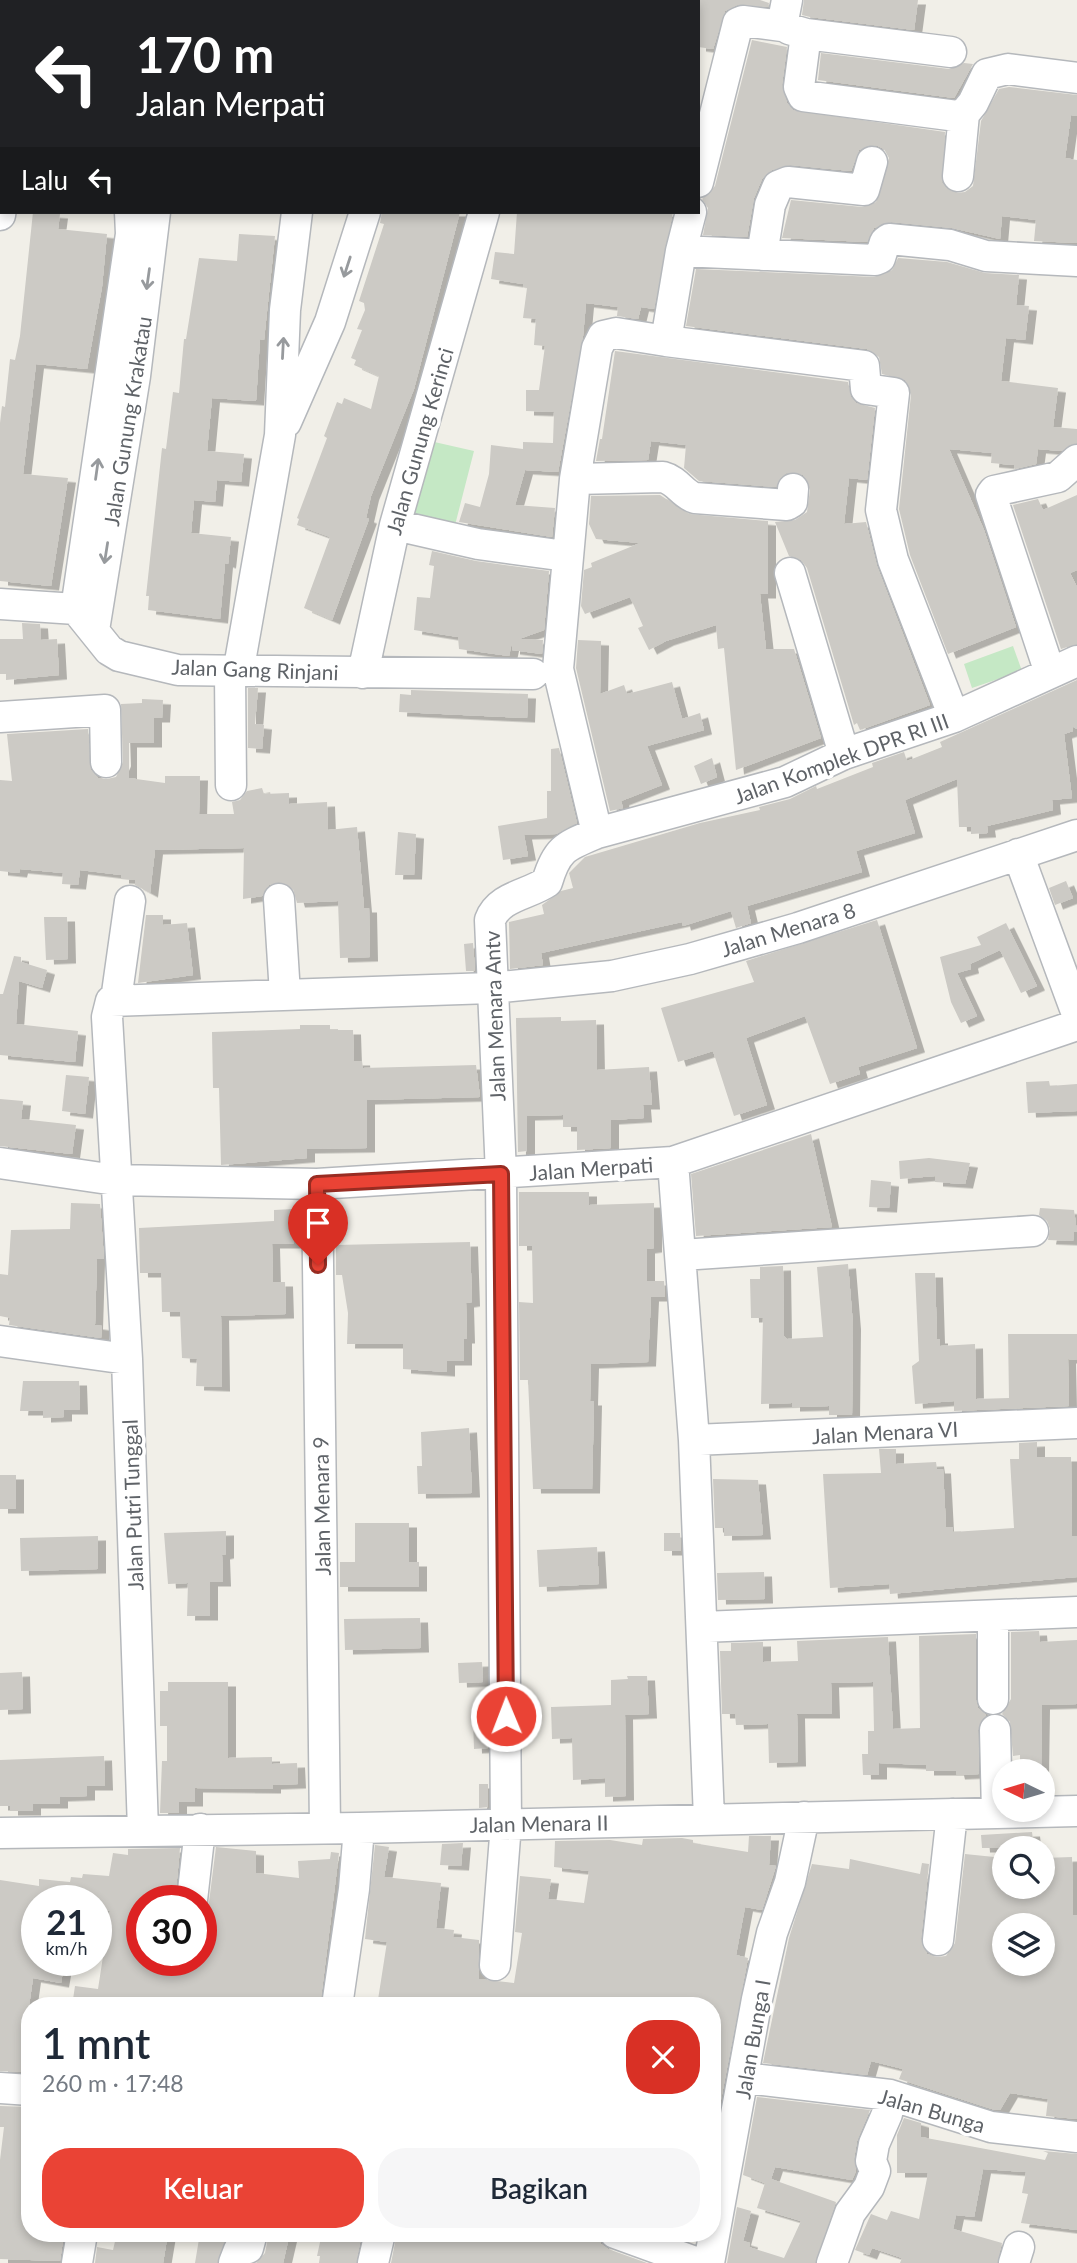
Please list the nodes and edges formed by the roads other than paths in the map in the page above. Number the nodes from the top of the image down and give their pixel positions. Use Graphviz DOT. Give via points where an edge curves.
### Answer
graph roads {
  1 [pos="792,19"];
  2 [pos="951,52"];
  3 [pos="1077,78"];
  4 [pos="964,114"];
  5 [pos="872,162"];
  6 [pos="700,174"];
  7 [pos="958,176"];
  8 [pos="130,214"];
  9 [pos="156,214"];
  10 [pos="297,214"];
  11 [pos="364,214"];
  12 [pos="483,214"];
  13 [pos="690,214"];
  14 [pos="681,251"];
  15 [pos="762,255"];
  16 [pos="1077,261"];
  17 [pos="285,310"];
  18 [pos="330,322"];
  19 [pos="666,341"];
  20 [pos="123,375"];
  21 [pos="280,435"];
  22 [pos="1077,460"];
  23 [pos="575,479"];
  24 [pos="793,489"];
  25 [pos="395,525"];
  26 [pos="551,554"];
  27 [pos="790,573"];
  28 [pos="0,604"];
  29 [pos="85,620"];
  30 [pos="1077,661"];
  31 [pos="234,673"];
  32 [pos="363,673"];
  33 [pos="1050,673"];
  34 [pos="533,674"];
  35 [pos="0,717"];
  36 [pos="954,717"];
  37 [pos="844,754"];
  38 [pos="106,762"];
  39 [pos="231,785"];
  40 [pos="597,833"];
  41 [pos="1077,835"];
  42 [pos="1017,854"];
  43 [pos="279,899"];
  44 [pos="130,901"];
  45 [pos="491,988"];
  46 [pos="285,995"];
  47 [pos="116,1000"];
  48 [pos="1077,1014"];
  49 [pos="1077,1026"];
  50 [pos="673,1162"];
  51 [pos="0,1163"];
  52 [pos="501,1174"];
  53 [pos="115,1180"];
  54 [pos="317,1184"];
  55 [pos="1033,1231"];
  56 [pos="682,1255"];
  57 [pos="0,1341"];
  58 [pos="127,1359"];
  59 [pos="1077,1423"];
  60 [pos="694,1440"];
  61 [pos="1077,1612"];
  62 [pos="993,1616"];
  63 [pos="702,1627"];
  64 [pos="993,1699"];
  65 [pos="995,1730"];
  66 [pos="996,1759"];
  67 [pos="1077,1811"];
  68 [pos="1055,1812"];
  69 [pos="992,1813"];
  70 [pos="952,1814"];
  71 [pos="804,1817"];
  72 [pos="709,1819"];
  73 [pos="506,1824"];
  74 [pos="325,1827"];
  75 [pos="359,1828"];
  76 [pos="200,1829"];
  77 [pos="143,1830"];
  78 [pos="0,1833"];
  79 [pos="194,1885"];
  80 [pos="938,1940"];
  81 [pos="495,1965"];
  82 [pos="338,1997"];
  83 [pos="745,2078"];
  84 [pos="0,2088"];
  85 [pos="21,2089"];
  86 [pos="890,2095"];
  87 [pos="1077,2137"];
  88 [pos="721,2201"];
  89 [pos="81,2242"];
  90 [pos="250,2242"];
  91 [pos="378,2242"];
  92 [pos="631,2242"];
  93 [pos="713,2242"];
  94 [pos="654,2255"];
  95 [pos="78,2263"];
  96 [pos="234,2263"];
  97 [pos="373,2263"];
  98 [pos="698,2263"];
  99 [pos="709,2263"];
  100 [pos="832,2263"];
  1 -- 2 [label="street"];
  1 -- 4 [label="street" via="803,96"];
  1 -- 6 [label="street" via="776,26 738,23"];
  3 -- 4 [label="street" via="994,71 983,80"];
  4 -- 7 [label="street"];
  5 -- 15 [label="street" via="864,190 788,182 778,186 770,205"];
  8 -- 20 [label="street, Jalan Gunung Krakatau"];
  9 -- 20 [label="street, Jalan Gunung Krakatau, one-way"];
  10 -- 17 [label="street"];
  11 -- 18 [label="street, one-way"];
  12 -- 25 [label="street, Jalan Gunung Kerinci"];
  13 -- 14 [label="street"];
  14 -- 15 [label="street"];
  14 -- 19 [label="street"];
  15 -- 16 [label="street" via="877,260 889,239 950,245 986,256"];
  17 -- 18 [label="street"];
  21 -- 17 [label="street, one-way"];
  18 -- 21 [label="street"];
  19 -- 23 [label="street" via="616,333 599,341"];
  19 -- 36 [label="street" via="864,366 866,389 894,393 881,510 893,560"];
  20 -- 29 [label="street, Jalan Gunung Krakatau"];
  21 -- 31 [label="street"];
  22 -- 33 [label="street" via="1058,477 1033,480 991,495"];
  23 -- 24 [label="street" via="663,477 674,480 687,496 695,498 787,505 792,502"];
  23 -- 40 [label="street" via="558,669"];
  25 -- 26 [label="street" via="478,544"];
  25 -- 32 [label="street, Jalan Gunung Kerinci"];
  27 -- 37 [label="street"];
  28 -- 29 [label="street"];
  29 -- 31 [label="street, Jalan Gang Rinjani" via="119,656 178,670"];
  30 -- 33 [label="street, Jalan Komplek DPR RI III"];
  31 -- 32 [label="street, Jalan Gang Rinjani"];
  31 -- 39 [label="street"];
  32 -- 34 [label="street, Jalan Gang Rinjani"];
  33 -- 36 [label="street, Jalan Komplek DPR RI III"];
  35 -- 38 [label="street" via="105,710"];
  36 -- 37 [label="street, Jalan Komplek DPR RI III"];
  37 -- 40 [label="street, Jalan Komplek DPR RI III" via="743,796"];
  40 -- 45 [label="street, Jalan Menara Antv" via="568,845 556,856 548,882 501,903 494,911"];
  41 -- 42 [label="street, Jalan Menara 8"];
  42 -- 45 [label="street, Jalan Menara 8" via="798,928 690,959 612,976"];
  42 -- 48 [label="street"];
  43 -- 46 [label="street"];
  44 -- 47 [label="street, Jalan Putri Tunggal"];
  45 -- 46 [label="street, Jalan Menara 8"];
  45 -- 52 [label="street, Jalan Menara Antv"];
  46 -- 47 [label="street, Jalan Menara 8"];
  47 -- 53 [label="street, Jalan Putri Tunggal" via="108,1006 107,1017"];
  49 -- 50 [label="street, Jalan Merpati"];
  50 -- 52 [label="street, Jalan Merpati"];
  50 -- 56 [label="street"];
  51 -- 53 [label="street, Jalan Merpati"];
  52 -- 54 [label="street, Jalan Merpati"];
  52 -- 73 [label="street, Jalan Menara Antv"];
  53 -- 54 [label="street, Jalan Merpati"];
  53 -- 58 [label="street, Jalan Putri Tunggal"];
  54 -- 74 [label="street, Jalan Menara 9"];
  55 -- 56 [label="street"];
  56 -- 60 [label="street"];
  57 -- 58 [label="street"];
  58 -- 77 [label="street, Jalan Putri Tunggal"];
  59 -- 60 [label="street, Jalan Menara VI"];
  60 -- 63 [label="street"];
  61 -- 62 [label="street"];
  62 -- 63 [label="street"];
  62 -- 64 [label="street"];
  63 -- 72 [label="street"];
  65 -- 66 [label="street"];
  67 -- 68 [label="street, Jalan Menara II"];
  69 -- 70 [label="street, Jalan Menara II"];
  70 -- 71 [label="street, Jalan Menara II"];
  70 -- 80 [label="street"];
  71 -- 72 [label="street, Jalan Menara II"];
  71 -- 83 [label="street, Jalan Bunga I" via="790,1882 772,1933"];
  72 -- 73 [label="street, Jalan Menara II"];
  73 -- 75 [label="street, Jalan Menara II"];
  73 -- 81 [label="street, Jalan Menara Antv"];
  74 -- 75 [label="street, Jalan Menara II"];
  74 -- 76 [label="street, Jalan Menara II"];
  75 -- 82 [label="street"];
  76 -- 77 [label="street, Jalan Menara II"];
  76 -- 79 [label="street"];
  77 -- 78 [label="street, Jalan Menara II"];
  83 -- 86 [label="street, Jalan Bunga"];
  83 -- 88 [label="street, Jalan Bunga I"];
  84 -- 85 [label="street"];
  86 -- 87 [label="street, Jalan Bunga" via="991,2127"];
  86 -- 100 [label="street" via="874,2144 871,2161 875,2171 850,2213"];
  89 -- 95 [label="street"];
  90 -- 96 [label="street" via="248,2248 239,2250"];
  91 -- 97 [label="street"];
  92 -- 94 [label="street"];
  93 -- 99 [label="street, Jalan Bunga I"];
  94 -- 98 [label="street"];
}
